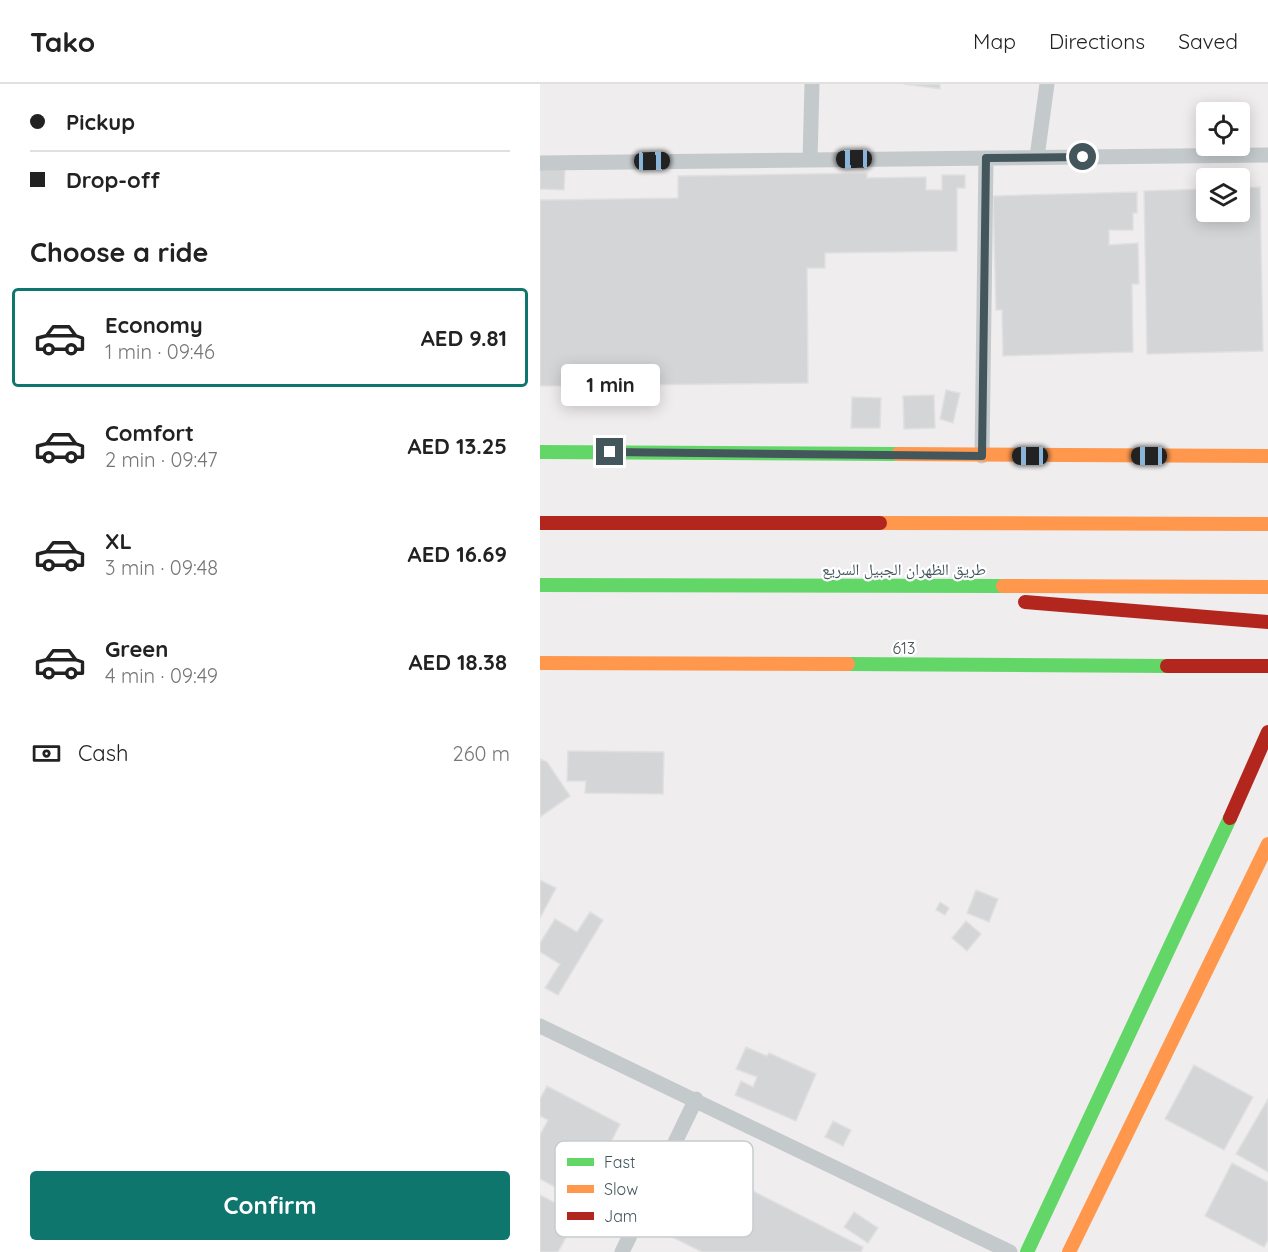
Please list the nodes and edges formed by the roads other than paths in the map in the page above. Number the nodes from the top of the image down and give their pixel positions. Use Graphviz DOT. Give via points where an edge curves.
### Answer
graph roads {
  1 [pos="812,84"];
  2 [pos="1047,84"];
  3 [pos="1268,155"];
  4 [pos="1036,157"];
  5 [pos="986,158"];
  6 [pos="810,160"];
  7 [pos="540,163"];
  8 [pos="540,452"];
  9 [pos="982,456"];
  10 [pos="1268,456"];
  11 [pos="540,523"];
  12 [pos="1268,524"];
  13 [pos="540,585"];
  14 [pos="821,586"];
  15 [pos="1268,587"];
  16 [pos="1268,622"];
  17 [pos="540,663"];
  18 [pos="1268,666"];
  19 [pos="1268,732"];
  20 [pos="1267,851"];
  21 [pos="540,1026"];
  22 [pos="696,1099"];
  23 [pos="676,1141"];
  24 [pos="629,1237"];
  25 [pos="622,1252"];
  26 [pos="1010,1252"];
  27 [pos="1026,1252"];
  28 [pos="1069,1252"];
  1 -- 6 [label="street"];
  2 -- 4 [label="street"];
  3 -- 4 [label="street"];
  4 -- 5 [label="street"];
  5 -- 6 [label="street"];
  5 -- 9 [label="street"];
  6 -- 7 [label="street"];
  8 -- 9 [label="main road"];
  9 -- 10 [label="main road"];
  11 -- 12 [label="main road"];
  13 -- 14 [label="main road, طريق الظهران الجبيل السريع"];
  14 -- 15 [label="main road, طريق الظهران الجبيل السريع"];
  14 -- 16 [label="main road"];
  17 -- 18 [label="main road, 613"];
  19 -- 27 [label="main road" via="1206,873"];
  20 -- 28 [label="main road"];
  21 -- 22 [label="street"];
  22 -- 23 [label="street"];
  22 -- 26 [label="street"];
  24 -- 25 [label="street"];
}
